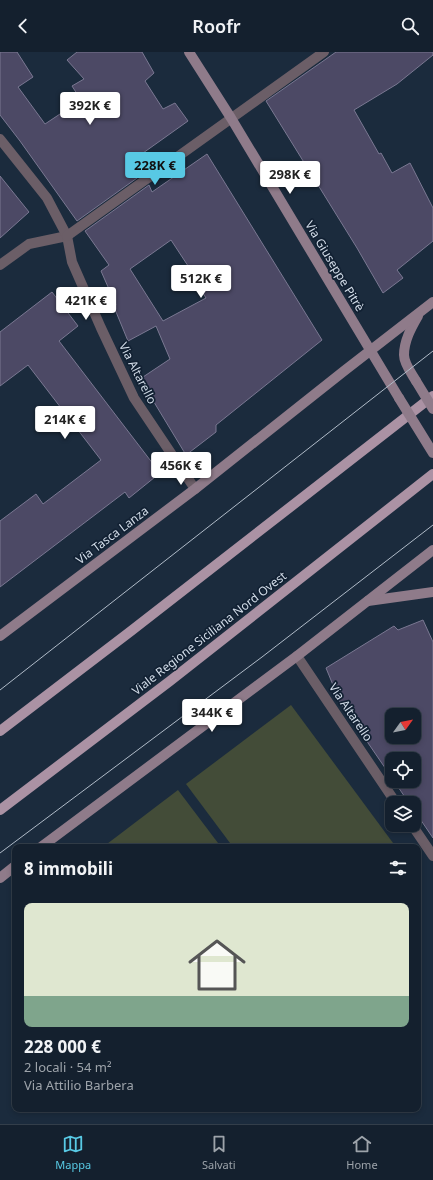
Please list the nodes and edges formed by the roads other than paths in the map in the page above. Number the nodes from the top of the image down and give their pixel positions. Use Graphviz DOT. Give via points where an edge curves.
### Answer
graph roads {
  1 [pos="189,52"];
  2 [pos="324,52"];
  3 [pos="231,118"];
  4 [pos="0,139"];
  5 [pos="67,236"];
  6 [pos="0,265"];
  7 [pos="433,302"];
  8 [pos="420,312"];
  9 [pos="371,350"];
  10 [pos="433,396"];
  11 [pos="433,409"];
  12 [pos="433,453"];
  13 [pos="433,474"];
  14 [pos="195,489"];
  15 [pos="433,550"];
  16 [pos="433,592"];
  17 [pos="368,601"];
  18 [pos="0,636"];
  19 [pos="297,656"];
  20 [pos="0,731"];
  21 [pos="391,796"];
  22 [pos="0,810"];
  23 [pos="417,832"];
  24 [pos="45,844"];
  25 [pos="433,856"];
  26 [pos="12,868"];
  27 [pos="0,878"];
  1 -- 3 [label="street, Via Giuseppe Pitrè"];
  2 -- 3 [label="street"];
  3 -- 5 [label="street"];
  3 -- 9 [label="street, Via Giuseppe Pitrè"];
  4 -- 5 [label="street, Via Altarello" via="46,198"];
  5 -- 6 [label="street" via="29,244"];
  5 -- 14 [label="street, Via Altarello" via="72,262 134,398"];
  7 -- 8 [label="street"];
  8 -- 9 [label="street"];
  8 -- 11 [label="street, bridge" via="408,335 404,356"];
  9 -- 12 [label="street, Via Giuseppe Pitrè, bridge"];
  9 -- 14 [label="street, Via Tasca Lanza"];
  10 -- 20 [label="main road"];
  13 -- 22 [label="main road, Viale Regione Siciliana Nord Ovest" via="170,681"];
  14 -- 18 [label="street, Via Tasca Lanza"];
  15 -- 17 [label="street"];
  16 -- 17 [label="street"];
  17 -- 19 [label="street"];
  19 -- 21 [label="street, Via Altarello"];
  19 -- 24 [label="street"];
  23 -- 25 [label="street"];
  26 -- 27 [label="street"];
}
